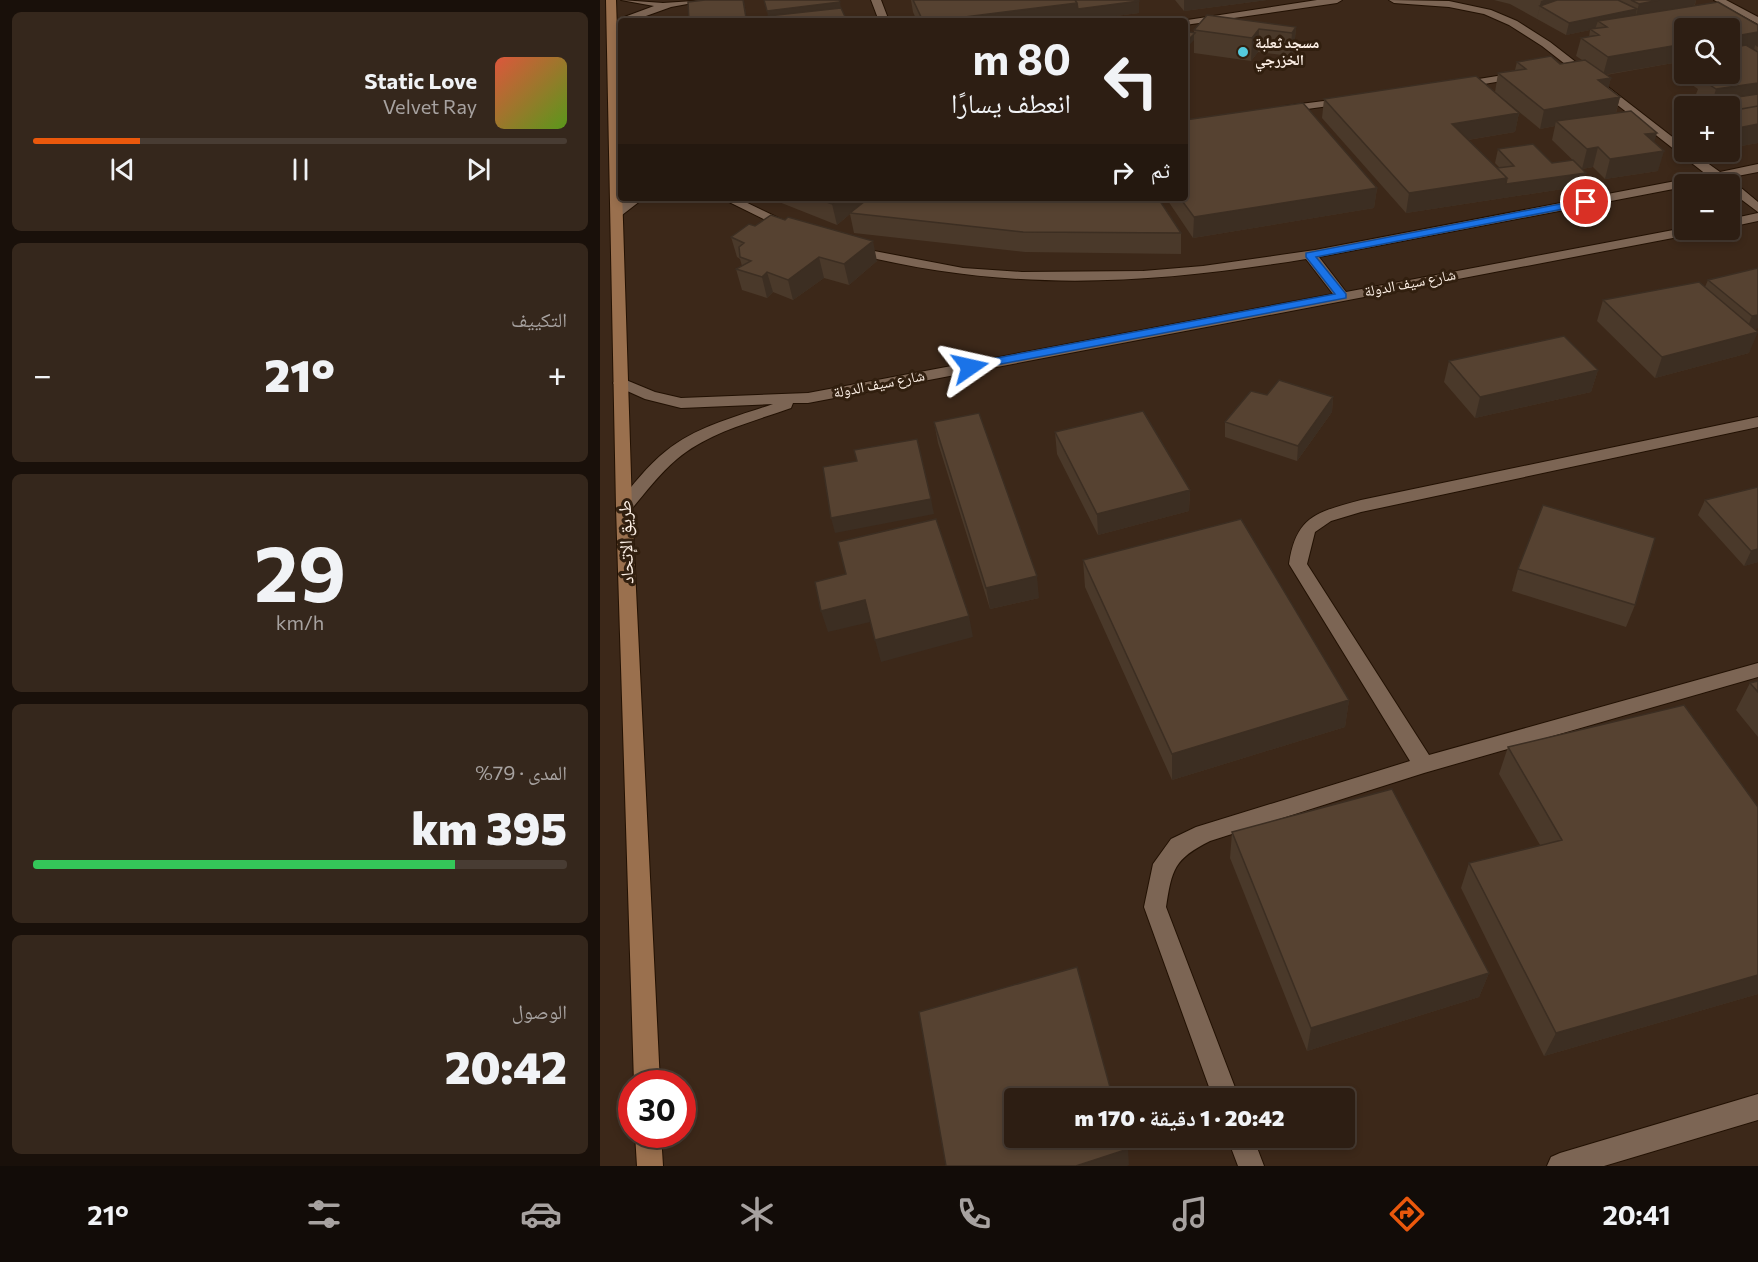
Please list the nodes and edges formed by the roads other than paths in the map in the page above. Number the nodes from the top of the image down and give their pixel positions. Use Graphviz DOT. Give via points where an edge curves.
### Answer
graph roads {
  1 [pos="611,0"];
  2 [pos="626,0"];
  3 [pos="704,0"];
  4 [pos="876,0"];
  5 [pos="1337,0"];
  6 [pos="1394,0"];
  7 [pos="1719,0"];
  8 [pos="669,4"];
  9 [pos="632,18"];
  10 [pos="883,18"];
  11 [pos="618,20"];
  12 [pos="1758,21"];
  13 [pos="1188,22"];
  14 [pos="1530,74"];
  15 [pos="618,85"];
  16 [pos="1452,86"];
  17 [pos="1359,99"];
  18 [pos="1270,111"];
  19 [pos="1674,143"];
  20 [pos="617,147"];
  21 [pos="1699,162"];
  22 [pos="1758,168"];
  23 [pos="1715,174"];
  24 [pos="1740,176"];
  25 [pos="1674,191"];
  26 [pos="1740,194"];
  27 [pos="634,201"];
  28 [pos="734,201"];
  29 [pos="1758,208"];
  30 [pos="617,212"];
  31 [pos="1758,217"];
  32 [pos="1740,221"];
  33 [pos="808,234"];
  34 [pos="1674,234"];
  35 [pos="839,245"];
  36 [pos="1310,255"];
  37 [pos="1342,296"];
  38 [pos="621,383"];
  39 [pos="807,398"];
  40 [pos="1758,422"];
  41 [pos="624,507"];
  42 [pos="1758,670"];
  43 [pos="1424,765"];
  44 [pos="646,1070"];
  45 [pos="1222,1088"];
  46 [pos="1758,1107"];
  47 [pos="649,1148"];
  48 [pos="1244,1148"];
  49 [pos="650,1166"];
  50 [pos="1251,1166"];
  51 [pos="1560,1166"];
  1 -- 11 [label="street, طريق اﻹتحاد"];
  2 -- 8 [label="street"];
  3 -- 8 [label="street"];
  4 -- 10 [label="street"];
  5 -- 13 [label="street"];
  6 -- 19 [label="street" via="1449,4 1513,23"];
  7 -- 12 [label="street"];
  8 -- 9 [label="street"];
  14 -- 16 [label="street"];
  15 -- 20 [label="street, طريق اﻹتحاد"];
  17 -- 18 [label="street"];
  20 -- 30 [label="street, طريق اﻹتحاد"];
  21 -- 23 [label="street"];
  22 -- 24 [label="street"];
  25 -- 36 [label="street"];
  26 -- 29 [label="street"];
  27 -- 30 [label="street"];
  28 -- 33 [label="street"];
  30 -- 38 [label="street, طريق اﻹتحاد"];
  31 -- 32 [label="street"];
  34 -- 37 [label="street, شارع سيف الدولة"];
  35 -- 36 [label="street" via="891,261 959,272 1020,275 1156,274"];
  36 -- 37 [label="street"];
  37 -- 39 [label="street, شارع سيف الدولة"];
  38 -- 39 [label="street, شارع سيف الدولة" via="650,396 681,403"];
  38 -- 41 [label="street, طريق اﻹتحاد"];
  39 -- 41 [label="street, شارع سيف الدولة" via="701,435 658,467"];
  40 -- 43 [label="street" via="1361,506 1310,524 1299,542 1298,564"];
  41 -- 44 [label="street, طريق اﻹتحاد"];
  42 -- 43 [label="street"];
  43 -- 45 [label="street" via="1204,834 1179,846 1161,872 1155,907"];
  46 -- 51 [label="street"];
  47 -- 49 [label="street"];
  48 -- 50 [label="street"];
}
